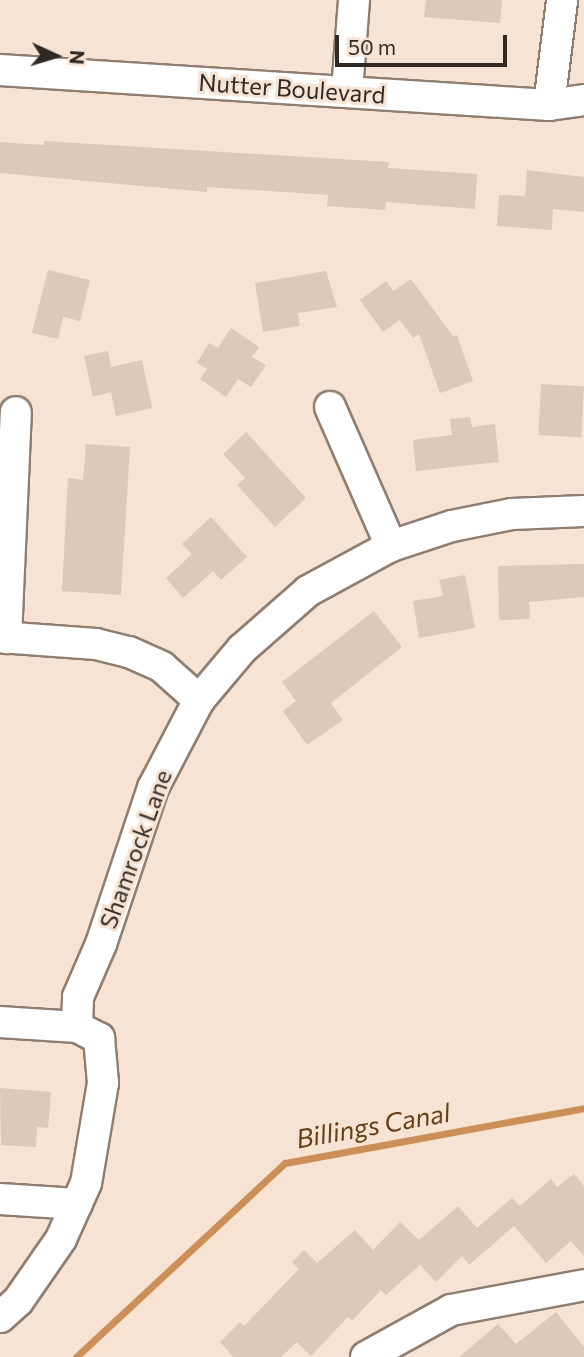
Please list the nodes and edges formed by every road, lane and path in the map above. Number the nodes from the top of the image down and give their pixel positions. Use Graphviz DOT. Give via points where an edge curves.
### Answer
graph roads {
  1 [pos="354,0"];
  2 [pos="562,0"];
  3 [pos="0,70"];
  4 [pos="347,91"];
  5 [pos="584,100"];
  6 [pos="549,105"];
  7 [pos="330,407"];
  8 [pos="16,412"];
  9 [pos="584,511"];
  10 [pos="391,546"];
  11 [pos="3,637"];
  12 [pos="199,700"];
  13 [pos="0,1022"];
  14 [pos="88,1033"];
  15 [pos="0,1199"];
  16 [pos="77,1204"];
  17 [pos="584,1285"];
  18 [pos="0,1317"];
  19 [pos="366,1357"];
  1 -- 4 [label="street"];
  2 -- 6 [label="street"];
  3 -- 4 [label="street, Nutter Boulevard"];
  4 -- 6 [label="street, Nutter Boulevard"];
  5 -- 6 [label="street, Nutter Boulevard"];
  7 -- 10 [label="street"];
  8 -- 11 [label="street"];
  9 -- 10 [label="street, Shamrock Lane" via="512,514 452,526"];
  10 -- 12 [label="street, Shamrock Lane" via="308,592 242,649"];
  11 -- 12 [label="street" via="96,644 129,652 162,667"];
  12 -- 14 [label="street, Shamrock Lane" via="153,789 101,944 78,997"];
  13 -- 14 [label="street"];
  14 -- 16 [label="street, Shamrock Lane" via="103,1083 86,1183"];
  15 -- 16 [label="street"];
  16 -- 18 [label="street, Shamrock Lane" via="61,1239 18,1301"];
  17 -- 19 [label="street" via="452,1310"];
}
